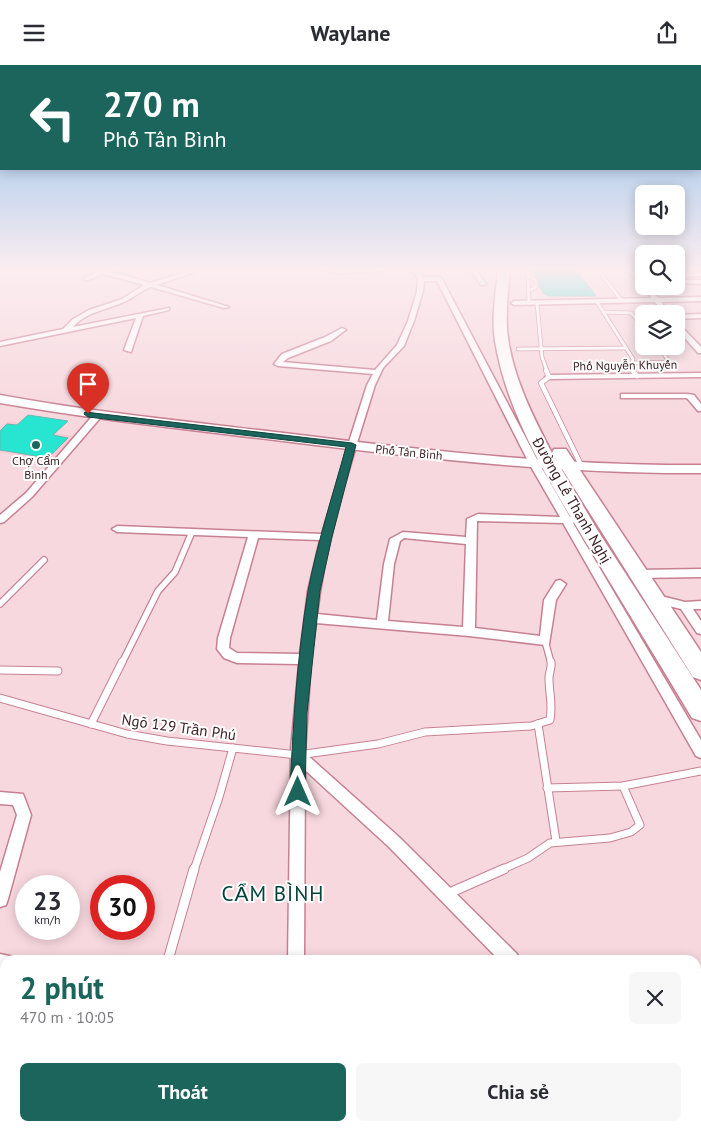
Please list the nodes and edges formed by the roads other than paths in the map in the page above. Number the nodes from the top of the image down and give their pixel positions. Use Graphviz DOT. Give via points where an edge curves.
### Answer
graph roads {
  1 [pos="77,319"];
  2 [pos="103,319"];
  3 [pos="133,319"];
  4 [pos="411,319"];
  5 [pos="464,319"];
  6 [pos="503,319"];
  7 [pos="516,319"];
  8 [pos="539,319"];
  9 [pos="608,319"];
  10 [pos="66,329"];
  11 [pos="342,330"];
  12 [pos="687,335"];
  13 [pos="701,335"];
  14 [pos="0,344"];
  15 [pos="626,348"];
  16 [pos="511,349"];
  17 [pos="543,349"];
  18 [pos="128,350"];
  19 [pos="701,351"];
  20 [pos="664,355"];
  21 [pos="634,363"];
  22 [pos="377,372"];
  23 [pos="701,375"];
  24 [pos="637,376"];
  25 [pos="549,377"];
  26 [pos="624,396"];
  27 [pos="0,399"];
  28 [pos="701,409"];
  29 [pos="98,415"];
  30 [pos="352,445"];
  31 [pos="558,466"];
  32 [pos="701,469"];
  33 [pos="0,520"];
  34 [pos="574,520"];
  35 [pos="117,529"];
  36 [pos="192,532"];
  37 [pos="254,535"];
  38 [pos="326,537"];
  39 [pos="470,541"];
  40 [pos="44,560"];
  41 [pos="701,573"];
  42 [pos="638,575"];
  43 [pos="560,584"];
  44 [pos="653,599"];
  45 [pos="0,604"];
  46 [pos="701,605"];
  47 [pos="685,606"];
  48 [pos="310,618"];
  49 [pos="382,625"];
  50 [pos="701,630"];
  51 [pos="469,632"];
  52 [pos="545,641"];
  53 [pos="305,659"];
  54 [pos="0,670"];
  55 [pos="58,671"];
  56 [pos="701,671"];
  57 [pos="0,698"];
  58 [pos="701,711"];
  59 [pos="91,724"];
  60 [pos="538,724"];
  61 [pos="233,748"];
  62 [pos="701,752"];
  63 [pos="298,755"];
  64 [pos="701,771"];
  65 [pos="623,786"];
  66 [pos="547,788"];
  67 [pos="0,798"];
  68 [pos="556,841"];
  69 [pos="445,895"];
  70 [pos="0,899"];
  71 [pos="169,955"];
  72 [pos="296,955"];
  73 [pos="506,955"];
  1 -- 10 [label="street"];
  2 -- 10 [label="street"];
  3 -- 18 [label="street"];
  4 -- 22 [label="street" via="396,351"];
  5 -- 31 [label="street"];
  6 -- 16 [label="highway, Đường Lê Thanh Nghị"];
  7 -- 16 [label="highway, Đường Lê Thanh Nghị"];
  8 -- 17 [label="lane"];
  9 -- 15 [label="lane"];
  10 -- 14 [label="street"];
  11 -- 22 [label="street" via="285,356 278,364"];
  12 -- 13 [label="street"];
  12 -- 19 [label="street"];
  15 -- 17 [label="lane"];
  15 -- 21 [label="lane"];
  16 -- 17 [label="lane"];
  16 -- 31 [label="highway, Đường Lê Thanh Nghị" via="510,375 524,412"];
  17 -- 25 [label="lane" via="542,357"];
  20 -- 21 [label="lane" via="668,360 665,362"];
  21 -- 24 [label="lane" via="631,368"];
  22 -- 30 [label="street"];
  23 -- 24 [label="street, Phố Nguyễn Khuyến"];
  24 -- 25 [label="street, Phố Nguyễn Khuyến"];
  25 -- 31 [label="lane" via="542,380 542,387"];
  26 -- 28 [label="street" via="687,396"];
  27 -- 29 [label="street, Phố Tân Bình"];
  29 -- 30 [label="street, Phố Tân Bình"];
  29 -- 33 [label="street" via="29,495"];
  30 -- 31 [label="street, Phố Tân Bình"];
  30 -- 38 [label="street"];
  31 -- 32 [label="street, Phố Tân Bình"];
  31 -- 34 [label="highway, Đường Lê Thanh Nghị"];
  31 -- 42 [label="highway, Đường Lê Thanh Nghị"];
  34 -- 39 [label="street" via="474,518 470,525"];
  34 -- 58 [label="highway, Đường Lê Thanh Nghị"];
  34 -- 62 [label="street"];
  35 -- 36 [label="street"];
  36 -- 37 [label="street"];
  36 -- 59 [label="lane" via="175,574 158,591"];
  37 -- 38 [label="street"];
  37 -- 53 [label="street" via="223,649 237,658"];
  38 -- 48 [label="street"];
  39 -- 49 [label="street" via="403,535 395,539"];
  39 -- 51 [label="street"];
  40 -- 45 [label="lane"];
  41 -- 42 [label="street"];
  42 -- 44 [label="highway, Đường Lê Thanh Nghị"];
  43 -- 52 [label="street" via="550,600"];
  44 -- 47 [label="street"];
  44 -- 56 [label="highway, Đường Lê Thanh Nghị"];
  46 -- 47 [label="street"];
  47 -- 50 [label="street"];
  48 -- 49 [label="street"];
  48 -- 53 [label="street"];
  49 -- 51 [label="street"];
  51 -- 52 [label="street"];
  52 -- 60 [label="lane" via="552,667 549,690 552,706 550,720"];
  53 -- 63 [label="street"];
  54 -- 55 [label="lane"];
  57 -- 59 [label="lane, Ngõ 129 Trần Phú"];
  59 -- 61 [label="lane, Ngõ 129 Trần Phú" via="167,741"];
  60 -- 63 [label="lane, Ngõ 129 Trần Phú" via="425,731 378,744"];
  60 -- 66 [label="lane"];
  61 -- 63 [label="lane, Ngõ 129 Trần Phú"];
  61 -- 71 [label="lane"];
  63 -- 69 [label="street" via="394,842"];
  63 -- 72 [label="street"];
  64 -- 65 [label="lane"];
  65 -- 66 [label="lane"];
  65 -- 68 [label="lane" via="640,825 611,837"];
  66 -- 68 [label="lane"];
  67 -- 70 [label="street" via="18,799 24,815"];
  68 -- 69 [label="lane" via="544,845 531,857"];
  69 -- 73 [label="street"];
}
